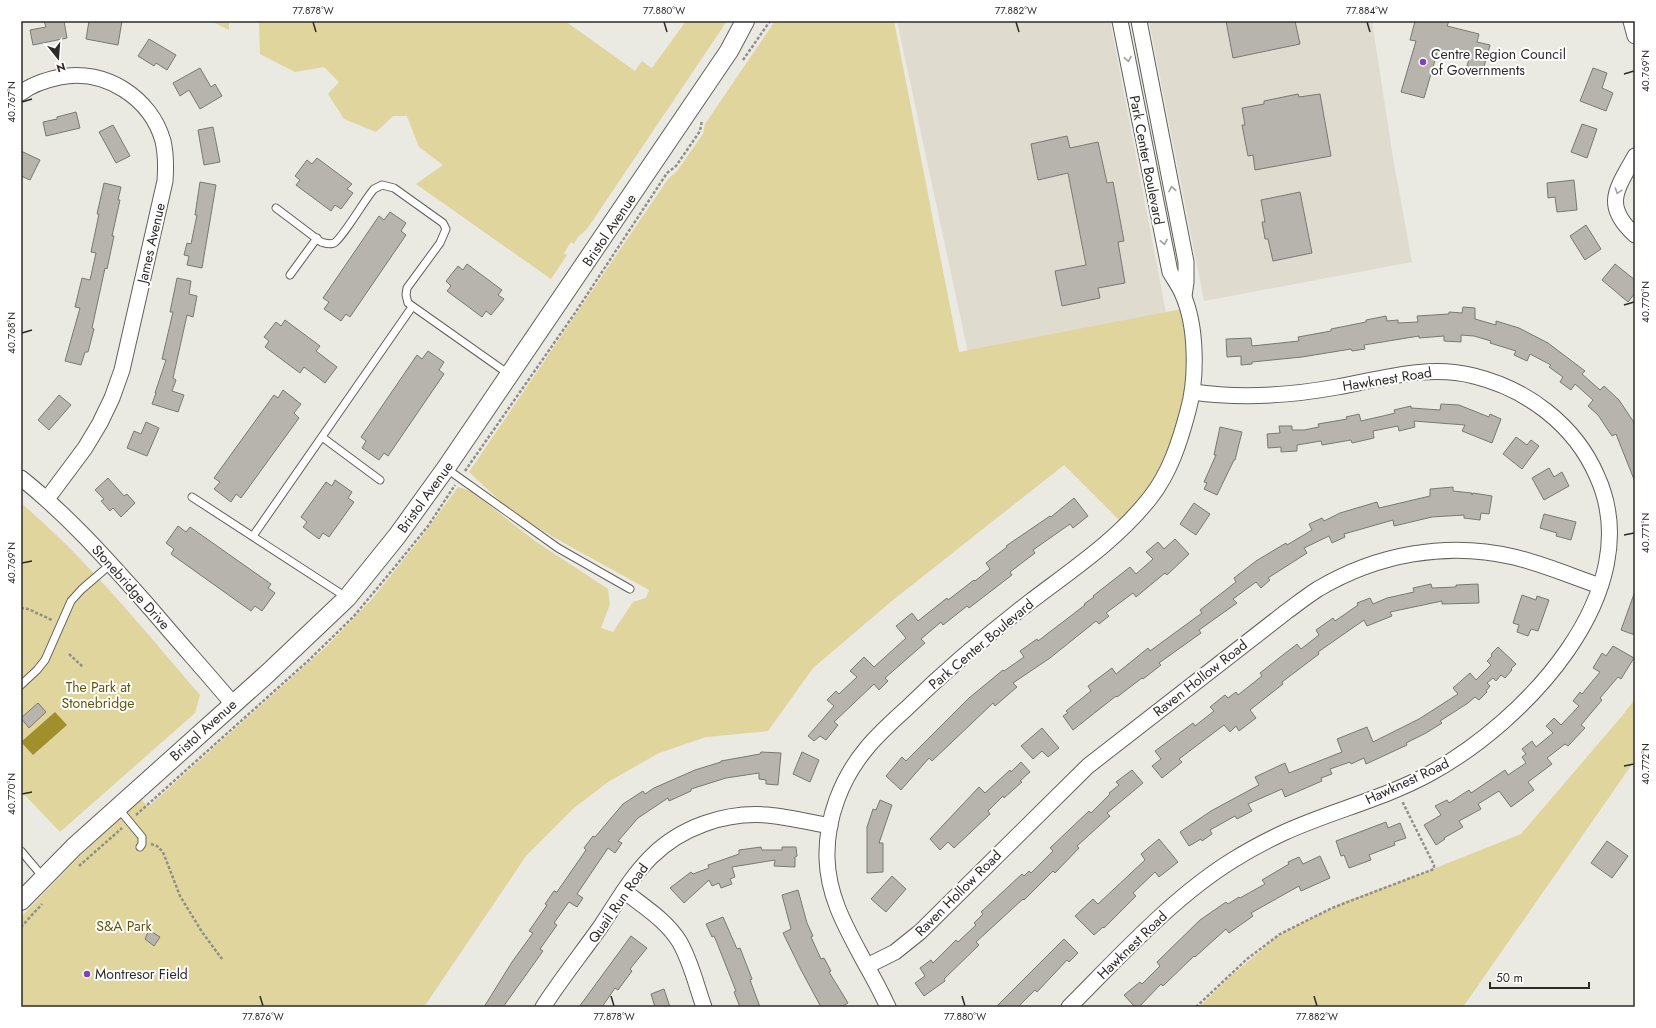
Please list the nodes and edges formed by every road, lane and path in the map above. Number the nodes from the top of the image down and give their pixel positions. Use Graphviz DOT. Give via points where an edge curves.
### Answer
graph roads {
  1 [pos="745,21"];
  2 [pos="1120,21"];
  3 [pos="1139,21"];
  4 [pos="1631,21"];
  5 [pos="1635,36"];
  6 [pos="21,93"];
  7 [pos="701,121"];
  8 [pos="1635,156"];
  9 [pos="667,173"];
  10 [pos="276,208"];
  11 [pos="1635,235"];
  12 [pos="317,238"];
  13 [pos="290,275"];
  14 [pos="1184,296"];
  15 [pos="412,307"];
  16 [pos="510,375"];
  17 [pos="1193,392"];
  18 [pos="322,437"];
  19 [pos="446,468"];
  20 [pos="21,478"];
  21 [pos="380,480"];
  22 [pos="192,497"];
  23 [pos="47,499"];
  24 [pos="253,536"];
  25 [pos="111,564"];
  26 [pos="1600,586"];
  27 [pos="630,589"];
  28 [pos="346,598"];
  29 [pos="21,608"];
  30 [pos="52,620"];
  31 [pos="68,654"];
  32 [pos="83,667"];
  33 [pos="21,685"];
  34 [pos="232,704"];
  35 [pos="1399,796"];
  36 [pos="117,808"];
  37 [pos="830,826"];
  38 [pos="141,844"];
  39 [pos="21,851"];
  40 [pos="43,877"];
  41 [pos="624,891"];
  42 [pos="21,901"];
  43 [pos="222,959"];
  44 [pos="867,966"];
  45 [pos="543,1007"];
  46 [pos="704,1007"];
  47 [pos="888,1007"];
  48 [pos="1069,1007"];
  49 [pos="1196,1007"];
  1 -- 16 [label="street, Bristol Avenue" via="729,50"];
  2 -- 14 [label="street, Park Center Boulevard, one-way" via="1170,272"];
  14 -- 3 [label="street, Park Center Boulevard, one-way" via="1186,262"];
  4 -- 5 [label="street"];
  6 -- 23 [label="street, James Avenue" via="44,80 68,76 86,76 109,81 144,105 163,141 166,161 165,181 122,370 112,398 85,448"];
  7 -- 9 [label="path" via="700,131 676,166"];
  8 -- 11 [label="street, one-way" via="1616,194 1615,208 1622,222"];
  10 -- 12 [label="lane"];
  12 -- 13 [label="lane"];
  12 -- 15 [label="lane" via="327,244 337,241 371,193 377,186 382,185 394,188 443,223 446,229 444,238 407,288 408,303"];
  14 -- 17 [label="street, Park Center Boulevard" via="1193,337"];
  15 -- 16 [label="lane"];
  15 -- 18 [label="lane"];
  16 -- 19 [label="street, Bristol Avenue"];
  17 -- 26 [label="street, Hawknest Road" via="1246,397 1290,394 1427,371 1472,375 1507,387 1524,396 1571,433 1591,462 1600,481 1608,519 1609,539 1608,557"];
  17 -- 37 [label="street, Park Center Boulevard" via="1183,430 1164,478 1134,518 1109,541 966,653 884,730 866,750 842,786"];
  18 -- 21 [label="lane"];
  18 -- 24 [label="lane"];
  19 -- 27 [label="lane" via="558,548"];
  19 -- 28 [label="street, Bristol Avenue" via="397,536"];
  20 -- 23 [label="street, Stonebridge Drive"];
  22 -- 24 [label="lane"];
  23 -- 25 [label="street, Stonebridge Drive"];
  24 -- 28 [label="lane"];
  25 -- 33 [label="lane" via="71,601 44,660"];
  25 -- 34 [label="street, Stonebridge Drive"];
  26 -- 44 [label="street, Raven Hollow Road" via="1519,558 1461,550 1404,555 1374,563 1318,589 1088,766 920,932 895,952"];
  26 -- 48 [label="street, Hawknest Road" via="1580,629 1550,674 1525,702 1474,747 1427,776 1284,832 1231,861 1162,916"];
  28 -- 34 [label="street, Bristol Avenue"];
  29 -- 30 [label="path"];
  31 -- 32 [label="path"];
  34 -- 36 [label="street, Bristol Avenue"];
  35 -- 49 [label="path" via="1434,869 1332,908 1280,934 1247,959"];
  36 -- 38 [label="lane" via="140,834"];
  36 -- 40 [label="street, Bristol Avenue"];
  37 -- 41 [label="street, Quail Run Road" via="768,815 740,815 712,821 684,832 651,856"];
  37 -- 44 [label="street, Park Center Boulevard" via="827,856 832,892 838,913"];
  38 -- 43 [label="path" via="157,846 164,852 180,896"];
  39 -- 40 [label="lane"];
  40 -- 42 [label="street, Bristol Avenue"];
  41 -- 45 [label="street, Quail Run Road"];
  41 -- 46 [label="street" via="657,916 678,940"];
  44 -- 47 [label="street, Park Center Boulevard"];
}
